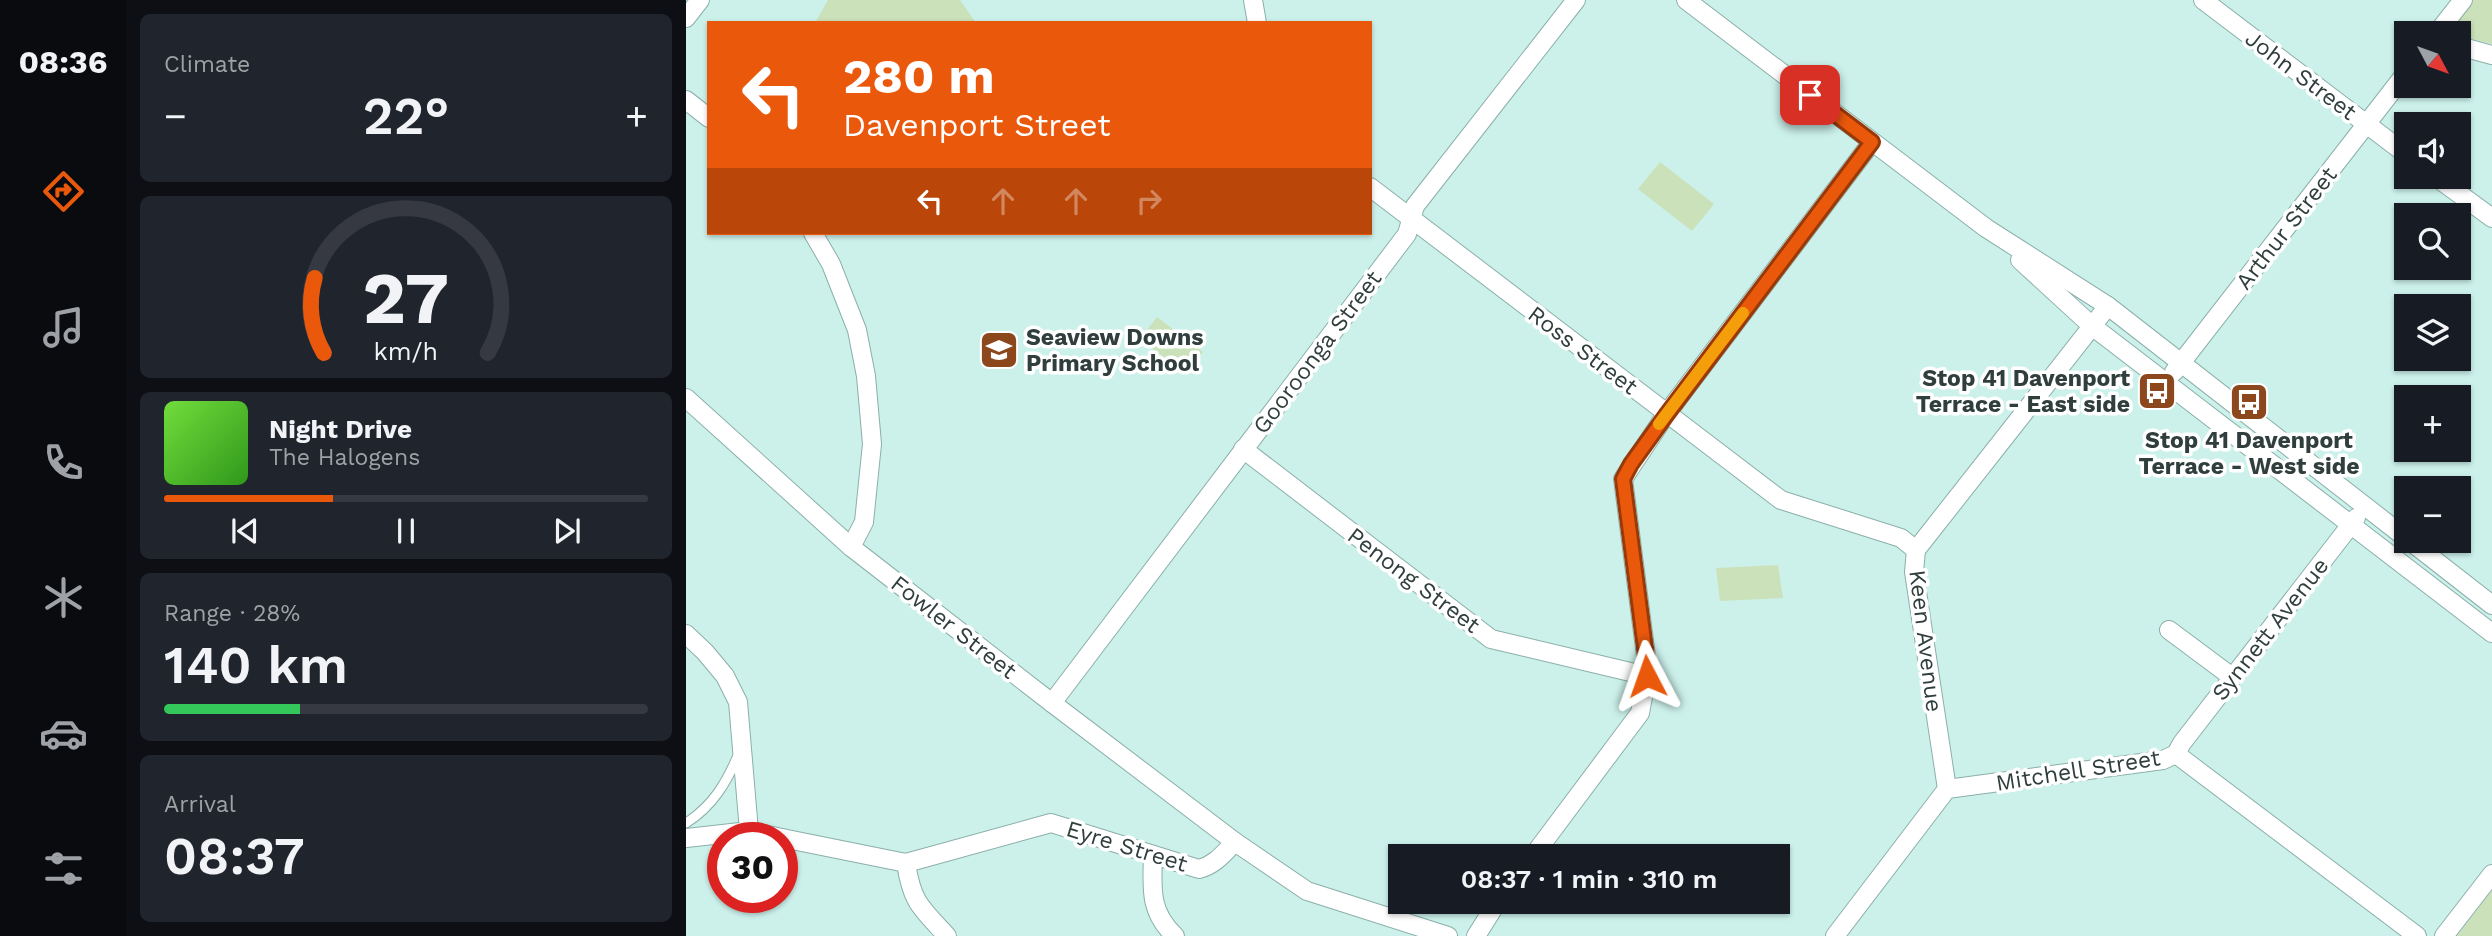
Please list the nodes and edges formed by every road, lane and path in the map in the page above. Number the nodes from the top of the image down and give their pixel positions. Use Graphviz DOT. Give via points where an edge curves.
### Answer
graph roads {
  1 [pos="700,0"];
  2 [pos="1253,0"];
  3 [pos="1576,0"];
  4 [pos="1686,0"];
  5 [pos="2203,0"];
  6 [pos="2463,0"];
  7 [pos="686,18"];
  8 [pos="1257,21"];
  9 [pos="2448,21"];
  10 [pos="2471,49"];
  11 [pos="2492,55"];
  12 [pos="2394,88"];
  13 [pos="686,100"];
  14 [pos="707,116"];
  15 [pos="2366,124"];
  16 [pos="1872,142"];
  17 [pos="2394,145"];
  18 [pos="1372,189"];
  19 [pos="2453,189"];
  20 [pos="1411,218"];
  21 [pos="2492,218"];
  22 [pos="1986,228"];
  23 [pos="814,235"];
  24 [pos="2108,306"];
  25 [pos="2092,326"];
  26 [pos="2181,363"];
  27 [pos="2165,383"];
  28 [pos="686,397"];
  29 [pos="1667,414"];
  30 [pos="1243,449"];
  31 [pos="2365,506"];
  32 [pos="2351,525"];
  33 [pos="2394,528"];
  34 [pos="851,547"];
  35 [pos="1916,550"];
  36 [pos="2426,553"];
  37 [pos="2492,605"];
  38 [pos="2485,628"];
  39 [pos="2169,630"];
  40 [pos="686,634"];
  41 [pos="1647,676"];
  42 [pos="2232,677"];
  43 [pos="1052,704"];
  44 [pos="742,745"];
  45 [pos="2176,754"];
  46 [pos="1947,789"];
  47 [pos="747,822"];
  48 [pos="686,823"];
  49 [pos="707,836"];
  50 [pos="686,838"];
  51 [pos="798,841"];
  52 [pos="1235,842"];
  53 [pos="1542,844"];
  54 [pos="1153,855"];
  55 [pos="906,863"];
  56 [pos="2492,874"];
  57 [pos="1490,914"];
  58 [pos="947,936"];
  59 [pos="1175,936"];
  60 [pos="1448,936"];
  61 [pos="1476,936"];
  62 [pos="1835,936"];
  63 [pos="2417,936"];
  64 [pos="2444,936"];
  1 -- 7 [label="street"];
  2 -- 8 [label="street"];
  3 -- 20 [label="street, Gooroonga Street" via="1415,206"];
  4 -- 16 [label="street"];
  5 -- 15 [label="street, John Street"];
  6 -- 9 [label="street"];
  10 -- 11 [label="street"];
  12 -- 15 [label="street, Arthur Street"];
  13 -- 14 [label="street"];
  15 -- 17 [label="street, John Street"];
  15 -- 26 [label="street, Arthur Street"];
  16 -- 22 [label="street"];
  16 -- 29 [label="street"];
  18 -- 20 [label="street, Ross Street"];
  19 -- 21 [label="street"];
  20 -- 29 [label="street, Ross Street"];
  20 -- 30 [label="street, Gooroonga Street" via="1407,234"];
  22 -- 24 [label="street"];
  22 -- 25 [label="street"];
  23 -- 34 [label="street" via="857,330 866,376 872,444 864,522"];
  24 -- 25 [label="street, Keen Avenue"];
  24 -- 26 [label="street"];
  25 -- 27 [label="street"];
  25 -- 35 [label="street, Keen Avenue"];
  26 -- 27 [label="street, Arthur Street"];
  26 -- 31 [label="street"];
  27 -- 32 [label="street"];
  28 -- 34 [label="street, Fowler Street"];
  29 -- 35 [label="street, Ross Street" via="1781,500 1901,538"];
  29 -- 41 [label="street" via="1623,479"];
  30 -- 41 [label="street, Penong Street" via="1491,639"];
  30 -- 43 [label="street, Gooroonga Street"];
  31 -- 32 [label="street, Synnett Avenue"];
  31 -- 33 [label="street"];
  32 -- 38 [label="street"];
  32 -- 42 [label="street, Synnett Avenue"];
  34 -- 43 [label="street, Fowler Street"];
  35 -- 46 [label="street, Keen Avenue" via="1914,572"];
  36 -- 37 [label="street"];
  37 -- 38 [label="street"];
  39 -- 42 [label="street"];
  40 -- 44 [label="street" via="733,687"];
  41 -- 53 [label="street" via="1640,713"];
  42 -- 45 [label="street, Synnett Avenue"];
  43 -- 52 [label="street, Fowler Street"];
  44 -- 47 [label="street"];
  44 -- 48 [label="lane" via="720,792"];
  45 -- 46 [label="street, Mitchell Street" via="2163,760"];
  45 -- 63 [label="street, Mitchell Street"];
  46 -- 62 [label="street"];
  49 -- 50 [label="street, Eyre Street"];
  51 -- 55 [label="street, Eyre Street"];
  52 -- 54 [label="street, Eyre Street" via="1219,859 1199,869"];
  52 -- 60 [label="street" via="1307,891"];
  54 -- 55 [label="street, Eyre Street" via="1051,822"];
  54 -- 59 [label="street" via="1153,902"];
  55 -- 58 [label="street" via="916,902"];
  56 -- 64 [label="street"];
  57 -- 61 [label="street"];
}
